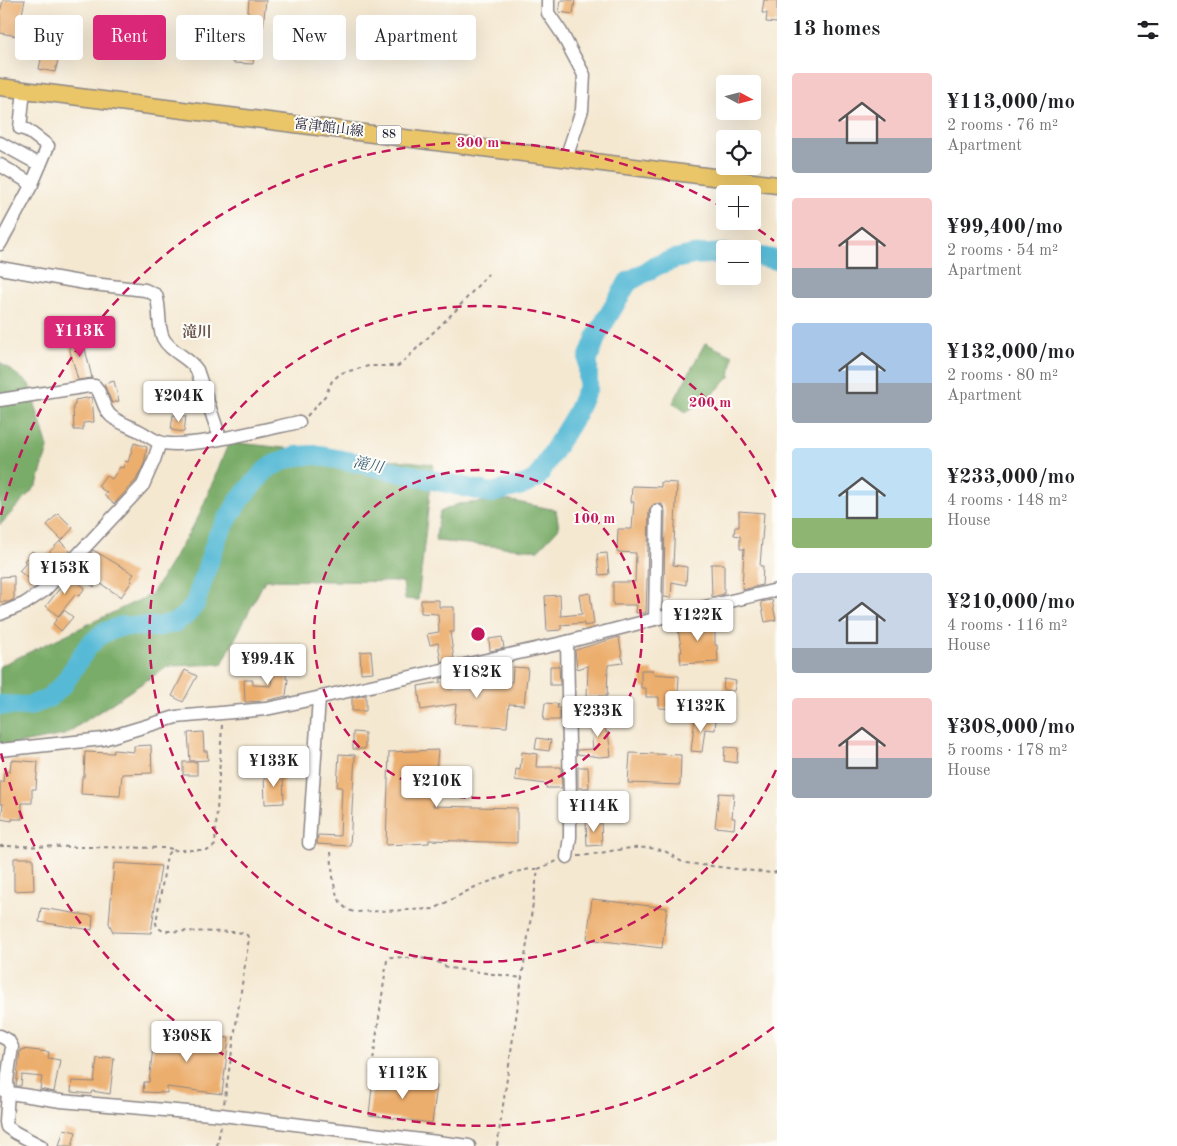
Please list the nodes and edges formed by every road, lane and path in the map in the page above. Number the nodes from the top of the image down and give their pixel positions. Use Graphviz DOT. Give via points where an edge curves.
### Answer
graph roads {
  1 [pos="548,0"];
  2 [pos="0,87"];
  3 [pos="24,90"];
  4 [pos="0,143"];
  5 [pos="566,158"];
  6 [pos="40,165"];
  7 [pos="2,169"];
  8 [pos="32,184"];
  9 [pos="777,185"];
  10 [pos="0,244"];
  11 [pos="0,268"];
  12 [pos="488,274"];
  13 [pos="0,400"];
  14 [pos="299,422"];
  15 [pos="220,438"];
  16 [pos="160,442"];
  17 [pos="656,511"];
  18 [pos="777,590"];
  19 [pos="0,614"];
  20 [pos="655,619"];
  21 [pos="566,642"];
  22 [pos="320,698"];
  23 [pos="223,713"];
  24 [pos="0,750"];
  25 [pos="309,843"];
  26 [pos="0,846"];
  27 [pos="173,850"];
  28 [pos="331,852"];
  29 [pos="567,857"];
  30 [pos="538,870"];
  31 [pos="777,872"];
  32 [pos="523,978"];
  33 [pos="0,1036"];
  34 [pos="371,1075"];
  35 [pos="4,1091"];
  36 [pos="222,1116"];
  37 [pos="40,1146"];
  38 [pos="217,1146"];
  39 [pos="469,1146"];
  40 [pos="497,1146"];
  1 -- 5 [label="street" via="548,13 584,75 582,110"];
  2 -- 3 [label="main road, 富津館山線 / 88"];
  3 -- 5 [label="main road, 富津館山線 / 88"];
  3 -- 6 [label="street" via="20,128 48,146"];
  4 -- 6 [label="street"];
  5 -- 9 [label="main road, 富津館山線 / 88"];
  6 -- 8 [label="street"];
  7 -- 8 [label="street"];
  8 -- 10 [label="street"];
  11 -- 15 [label="street" via="145,290 156,296 164,339 197,370"];
  12 -- 14 [label="path" via="398,366 376,366 341,373 332,381 319,403"];
  13 -- 16 [label="street" via="95,386 110,416"];
  14 -- 15 [label="street"];
  15 -- 16 [label="street" via="185,444"];
  16 -- 19 [label="street" via="143,485 137,492 45,590"];
  17 -- 20 [label="street"];
  18 -- 20 [label="street"];
  20 -- 21 [label="street"];
  21 -- 22 [label="street"];
  21 -- 29 [label="street" via="570,798"];
  22 -- 23 [label="street" via="266,709"];
  22 -- 25 [label="street"];
  23 -- 24 [label="street" via="176,716 103,739"];
  23 -- 27 [label="path" via="215,845 210,850"];
  26 -- 27 [label="path"];
  27 -- 36 [label="path" via="167,855 157,927 163,931 237,932 246,934 248,938"];
  28 -- 30 [label="path" via="336,892 344,905 356,912 434,909 475,887 516,872"];
  29 -- 30 [label="path"];
  29 -- 31 [label="path" via="620,849 659,849 685,863"];
  30 -- 32 [label="path"];
  32 -- 34 [label="path" via="449,968 432,960 390,957"];
  32 -- 40 [label="path"];
  33 -- 35 [label="street" via="12,1046"];
  35 -- 36 [label="street" via="61,1101"];
  35 -- 37 [label="street" via="7,1127"];
  36 -- 38 [label="path"];
  36 -- 39 [label="street"];
}
